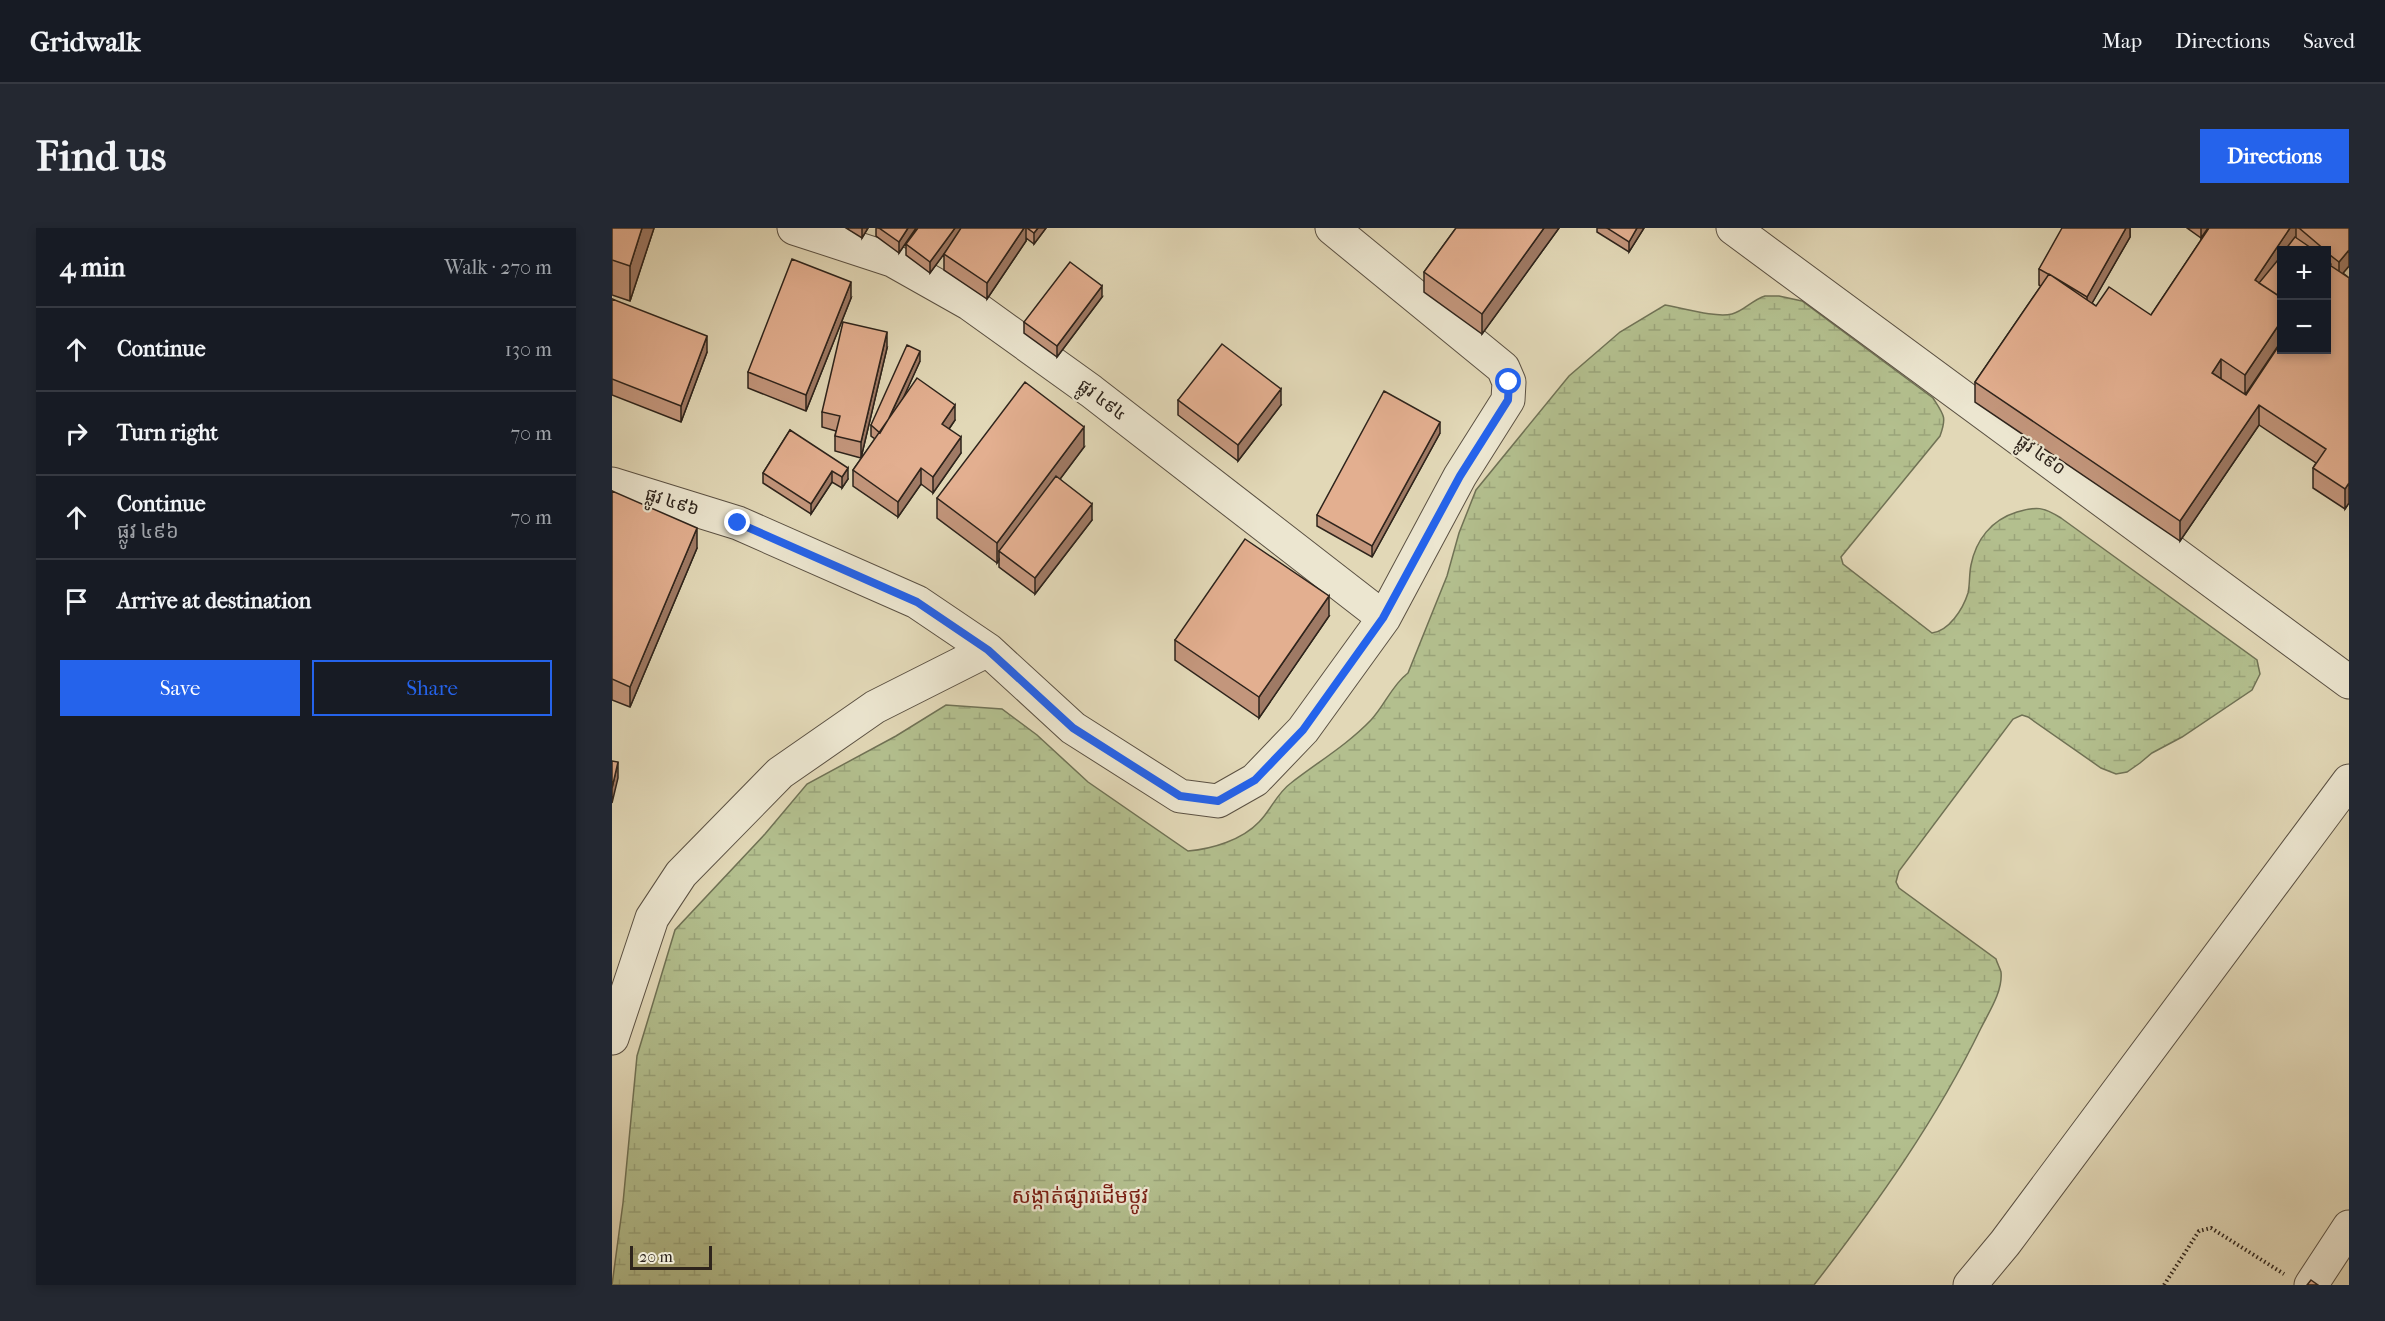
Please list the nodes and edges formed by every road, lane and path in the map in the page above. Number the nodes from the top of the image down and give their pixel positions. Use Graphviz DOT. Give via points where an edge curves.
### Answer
graph roads {
  1 [pos="794,228"];
  2 [pos="1733,228"];
  3 [pos="1343,231"];
  4 [pos="612,484"];
  5 [pos="1383,618"];
  6 [pos="988,650"];
  7 [pos="2349,682"];
  8 [pos="2349,781"];
  9 [pos="612,1038"];
  10 [pos="2349,1227"];
  11 [pos="2302,1282"];
  12 [pos="1970,1285"];
  13 [pos="2163,1285"];
  1 -- 5 [label="street, ផ្លូវ ៤៩៤" via="892,260 970,304 1090,391"];
  2 -- 7 [label="street, ផ្លូវ ៤៩០"];
  3 -- 5 [label="street, ផ្លូវ ៤៩៦" via="1503,368 1509,382 1508,400 1460,476"];
  4 -- 6 [label="street, ផ្លូវ ៤៩៦" via="738,523 917,602"];
  5 -- 6 [label="street, ផ្លូវ ៤៩៦" via="1303,730 1255,780 1218,801 1180,796 1073,728"];
  6 -- 9 [label="street" via="875,707 780,774 681,874 652,918"];
  8 -- 12 [label="street"];
  10 -- 11 [label="street"];
  11 -- 13 [label="path" via="2211,1228 2199,1231"];
}
